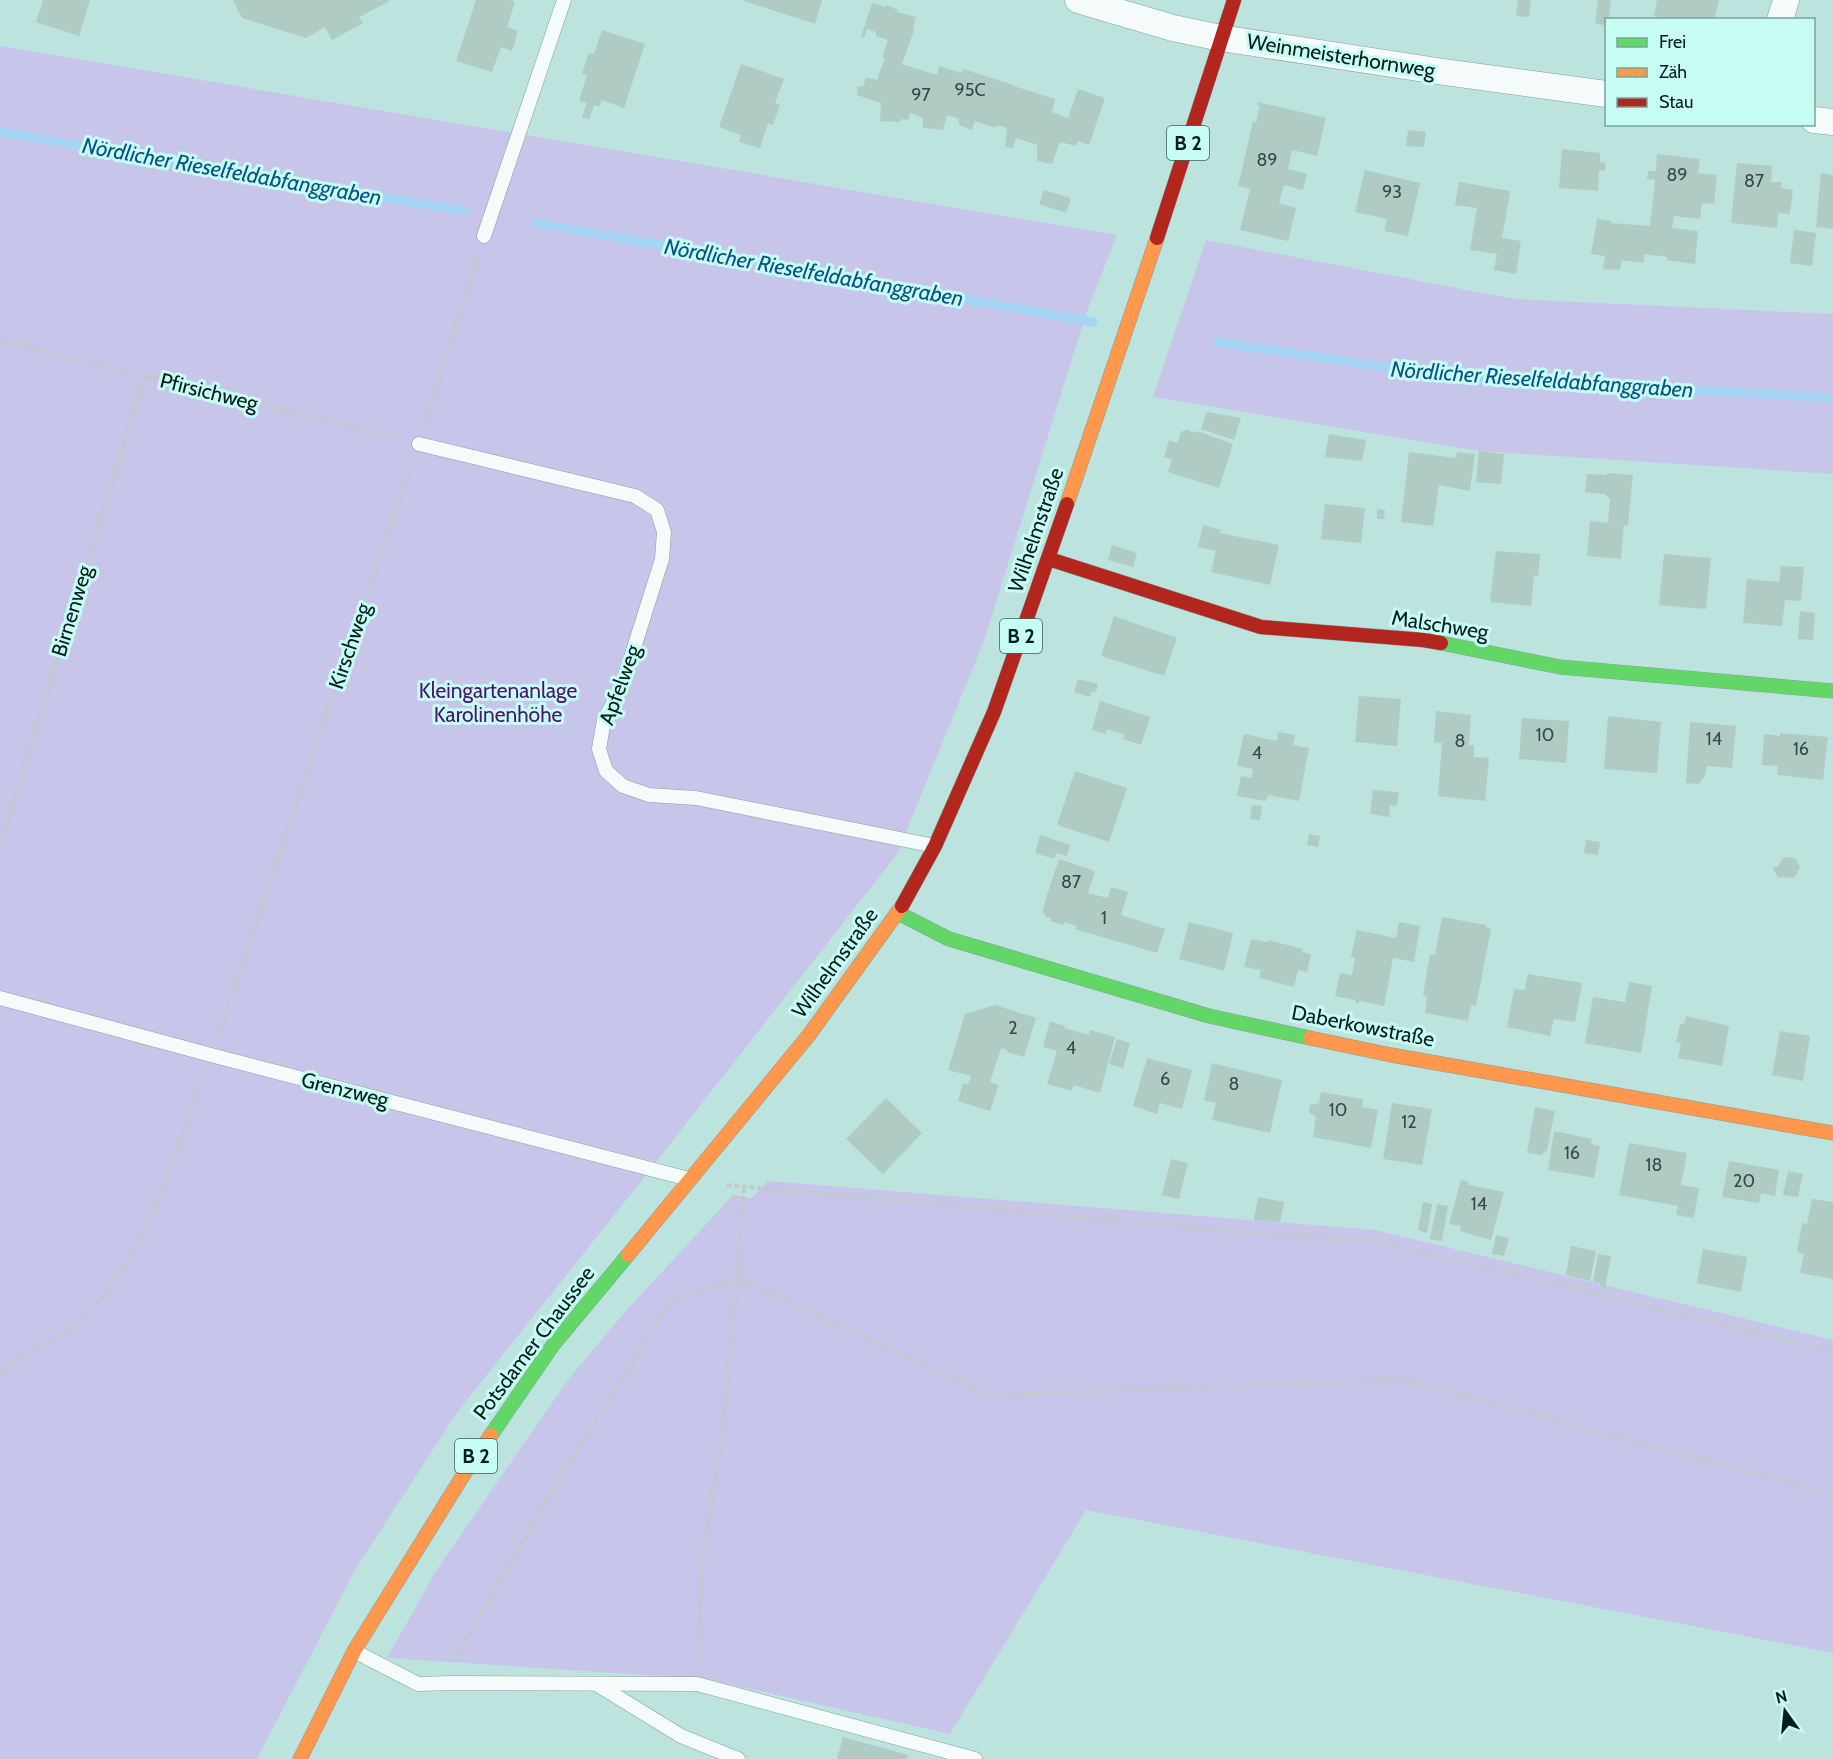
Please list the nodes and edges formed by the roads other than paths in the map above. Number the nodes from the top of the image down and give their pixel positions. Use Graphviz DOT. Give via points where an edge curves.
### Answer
graph roads {
  1 [pos="564,0"];
  2 [pos="1078,0"];
  3 [pos="1234,0"];
  4 [pos="1786,0"];
  5 [pos="1781,18"];
  6 [pos="1221,38"];
  7 [pos="1605,94"];
  8 [pos="1815,120"];
  9 [pos="1833,122"];
  10 [pos="484,236"];
  11 [pos="419,444"];
  12 [pos="1049,559"];
  13 [pos="1833,691"];
  14 [pos="935,846"];
  15 [pos="898,912"];
  16 [pos="0,998"];
  17 [pos="1833,1132"];
  18 [pos="690,1179"];
  19 [pos="354,1651"];
  20 [pos="596,1684"];
  21 [pos="300,1759"];
  22 [pos="738,1759"];
  23 [pos="975,1759"];
  1 -- 10 [label="lane"];
  2 -- 6 [label="street, Weinmeisterhornweg"];
  3 -- 6 [label="main road, Wilhelmstraße / B 2"];
  4 -- 5 [label="street"];
  6 -- 7 [label="street, Weinmeisterhornweg"];
  6 -- 12 [label="main road, Wilhelmstraße / B 2"];
  8 -- 9 [label="street"];
  11 -- 14 [label="lane, Apfelweg" via="635,496 657,510 664,532 662,559 621,689 604,720 599,749 606,771 623,786 649,795 696,798"];
  12 -- 13 [label="main road, Malschweg" via="1262,627 1423,640 1603,672"];
  12 -- 14 [label="main road, Wilhelmstraße / B 2" via="994,712"];
  14 -- 15 [label="main road, Wilhelmstraße / B 2"];
  15 -- 17 [label="main road, Daberkowstraße" via="949,939 1209,1016 1391,1055"];
  15 -- 18 [label="main road, Wilhelmstraße / B 2" via="809,1035"];
  16 -- 18 [label="lane, Grenzweg"];
  18 -- 19 [label="main road, Potsdamer Chaussee / B 2" via="553,1344 464,1474"];
  19 -- 20 [label="lane" via="418,1684"];
  19 -- 21 [label="main road, Potsdamer Chaussee / B 2"];
  20 -- 22 [label="lane" via="681,1736"];
  20 -- 23 [label="lane" via="697,1684"];
}
